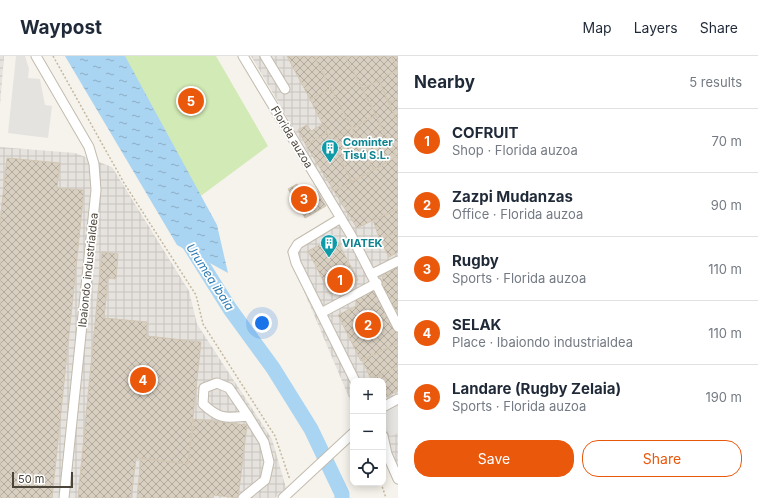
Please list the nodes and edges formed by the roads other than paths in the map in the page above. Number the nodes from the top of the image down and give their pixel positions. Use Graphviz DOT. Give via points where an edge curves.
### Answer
graph roads {
  1 [pos="36,56"];
  2 [pos="243,56"];
  3 [pos="265,56"];
  4 [pos="285,89"];
  5 [pos="341,218"];
  6 [pos="398,261"];
  7 [pos="372,274"];
  8 [pos="376,283"];
  9 [pos="321,313"];
  10 [pos="398,327"];
  11 [pos="354,378"];
  12 [pos="398,399"];
  13 [pos="386,405"];
  14 [pos="248,416"];
  15 [pos="350,436"];
  16 [pos="386,450"];
  17 [pos="398,479"];
  18 [pos="64,498"];
  19 [pos="243,498"];
  20 [pos="283,498"];
  1 -- 18 [label="street, Ibaiondo industrialdea" via="89,147 94,164 96,190"];
  2 -- 5 [label="street, Florida auzoa"];
  3 -- 4 [label="street"];
  5 -- 7 [label="street, Florida auzoa"];
  5 -- 9 [label="street" via="298,244 293,252"];
  6 -- 7 [label="street"];
  7 -- 8 [label="street, Florida auzoa"];
  8 -- 9 [label="street"];
  8 -- 10 [label="street, Florida auzoa"];
  9 -- 11 [label="street"];
  12 -- 13 [label="street"];
  14 -- 14 [label="street" via="223,418 211,412 203,404 204,388 217,383 229,388"];
  14 -- 19 [label="street" via="264,442 269,462 265,480"];
  15 -- 20 [label="street"];
  16 -- 17 [label="street"];
}
